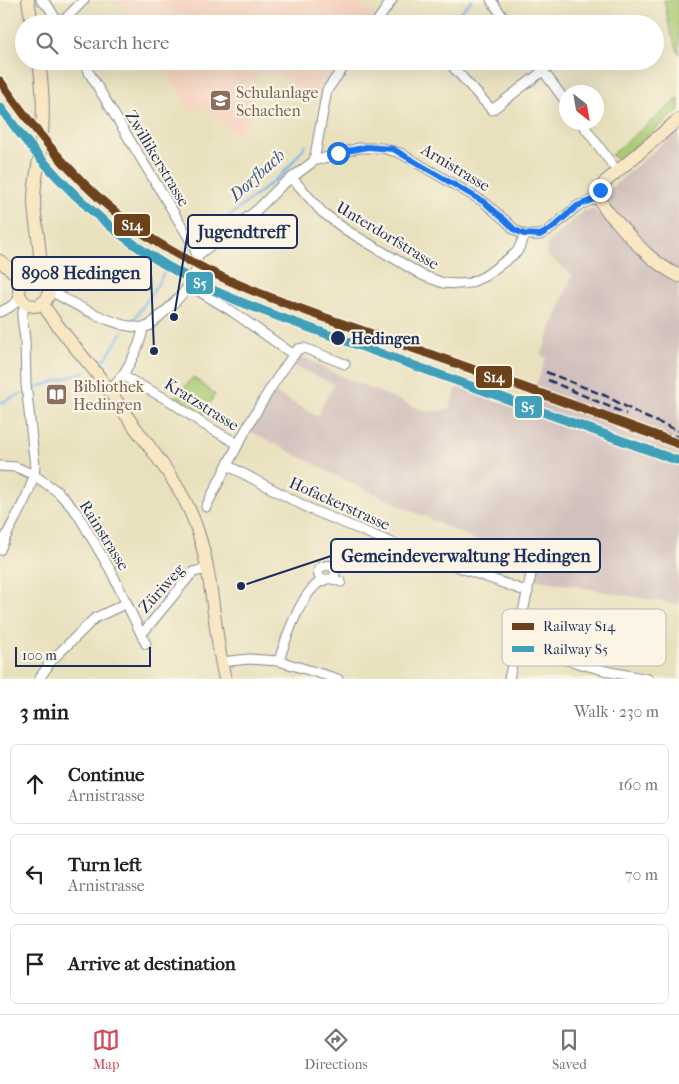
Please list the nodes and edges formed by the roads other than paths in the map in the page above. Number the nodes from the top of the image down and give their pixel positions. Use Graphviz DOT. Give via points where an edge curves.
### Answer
graph roads {
  1 [pos="28,0"];
  2 [pos="41,0"];
  3 [pos="84,0"];
  4 [pos="392,0"];
  5 [pos="491,0"];
  6 [pos="30,15"];
  7 [pos="54,15"];
  8 [pos="68,15"];
  9 [pos="381,15"];
  10 [pos="502,15"];
  11 [pos="39,70"];
  12 [pos="87,70"];
  13 [pos="341,70"];
  14 [pos="456,70"];
  15 [pos="543,71"];
  16 [pos="559,93"];
  17 [pos="679,119"];
  18 [pos="588,130"];
  19 [pos="314,161"];
  20 [pos="617,171"];
  21 [pos="292,178"];
  22 [pos="599,197"];
  23 [pos="524,234"];
  24 [pos="197,256"];
  25 [pos="0,261"];
  26 [pos="679,276"];
  27 [pos="38,277"];
  28 [pos="24,280"];
  29 [pos="189,285"];
  30 [pos="49,290"];
  31 [pos="23,300"];
  32 [pos="42,303"];
  33 [pos="0,312"];
  34 [pos="143,328"];
  35 [pos="294,355"];
  36 [pos="344,364"];
  37 [pos="123,376"];
  38 [pos="108,391"];
  39 [pos="238,444"];
  40 [pos="227,465"];
  41 [pos="0,466"];
  42 [pos="34,475"];
  43 [pos="206,507"];
  44 [pos="0,550"];
  45 [pos="207,569"];
  46 [pos="532,574"];
  47 [pos="323,581"];
  48 [pos="528,592"];
  49 [pos="127,603"];
  50 [pos="524,609"];
  51 [pos="154,637"];
  52 [pos="144,639"];
  53 [pos="279,661"];
  54 [pos="221,662"];
  55 [pos="511,666"];
  56 [pos="589,666"];
  57 [pos="39,679"];
  58 [pos="225,679"];
  59 [pos="338,679"];
  60 [pos="508,679"];
  61 [pos="648,679"];
  1 -- 6 [label="main road"];
  2 -- 7 [label="street"];
  3 -- 8 [label="street"];
  4 -- 9 [label="street"];
  5 -- 10 [label="street"];
  11 -- 27 [label="main road" via="42,131 34,198 40,261"];
  12 -- 24 [label="street, Zwillikerstrasse"];
  13 -- 19 [label="street" via="327,90"];
  14 -- 15 [label="street" via="492,110"];
  15 -- 16 [label="street"];
  17 -- 20 [label="main road"];
  18 -- 20 [label="street"];
  19 -- 21 [label="street, Arnistrasse"];
  19 -- 23 [label="street, Arnistrasse" via="358,148 393,149 484,202"];
  20 -- 22 [label="main road" via="600,190"];
  21 -- 23 [label="street, Unterdorfstrasse" via="322,212 346,230 443,283 470,282 485,276 517,252"];
  21 -- 24 [label="street, Arnistrasse"];
  22 -- 23 [label="street" via="577,206 540,235"];
  22 -- 26 [label="main road" via="637,245"];
  24 -- 29 [label="street"];
  25 -- 28 [label="main road"];
  27 -- 28 [label="main road"];
  27 -- 30 [label="main road" via="46,282"];
  28 -- 31 [label="main road" via="20,288"];
  29 -- 34 [label="street" via="149,326"];
  29 -- 35 [label="street"];
  30 -- 32 [label="main road" via="48,298"];
  30 -- 34 [label="street" via="97,316"];
  31 -- 32 [label="main road" via="34,306"];
  31 -- 33 [label="street"];
  31 -- 42 [label="street"];
  32 -- 38 [label="main road"];
  34 -- 37 [label="street"];
  35 -- 36 [label="street" via="298,349 304,348"];
  35 -- 39 [label="street"];
  37 -- 38 [label="street"];
  37 -- 39 [label="street, Kratzstrasse"];
  38 -- 45 [label="main road" via="180,492 197,529"];
  39 -- 40 [label="street"];
  40 -- 43 [label="street"];
  40 -- 48 [label="street, Hofackerstrasse" via="310,509"];
  41 -- 42 [label="street, Rainstrasse" via="16,467"];
  42 -- 44 [label="street"];
  42 -- 49 [label="street, Rainstrasse" via="58,492 79,515"];
  45 -- 52 [label="street, Züriweg" via="193,572"];
  45 -- 54 [label="main road"];
  46 -- 48 [label="street"];
  47 -- 47 [label="street" via="337,581 334,569 322,566 318,571"];
  47 -- 53 [label="street" via="296,613"];
  48 -- 50 [label="street"];
  49 -- 52 [label="street, Rainstrasse"];
  49 -- 57 [label="street" via="95,618 52,660"];
  51 -- 52 [label="street"];
  53 -- 54 [label="street" via="249,659"];
  53 -- 59 [label="street"];
  54 -- 58 [label="main road"];
  55 -- 60 [label="street"];
  56 -- 61 [label="street"];
}
